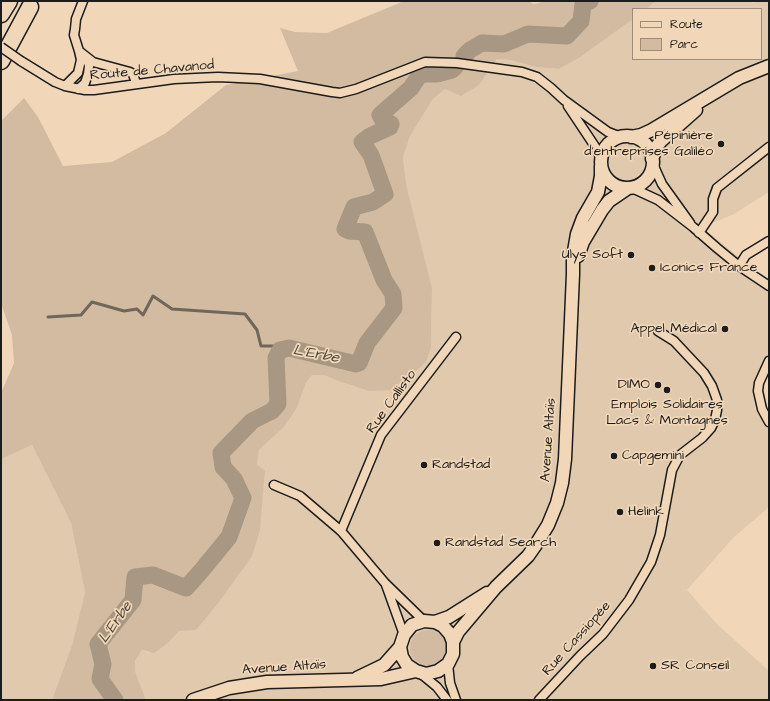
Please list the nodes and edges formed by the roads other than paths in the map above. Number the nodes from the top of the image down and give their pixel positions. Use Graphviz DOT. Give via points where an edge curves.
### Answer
graph roads {
  1 [pos="10,1"];
  2 [pos="82,1"];
  3 [pos="32,4"];
  4 [pos="1,14"];
  5 [pos="1,47"];
  6 [pos="79,51"];
  7 [pos="87,58"];
  8 [pos="1,61"];
  9 [pos="769,66"];
  10 [pos="136,83"];
  11 [pos="65,86"];
  12 [pos="78,89"];
  13 [pos="711,95"];
  14 [pos="564,100"];
  15 [pos="626,137"];
  16 [pos="769,147"];
  17 [pos="601,162"];
  18 [pos="653,162"];
  19 [pos="630,188"];
  20 [pos="696,230"];
  21 [pos="769,241"];
  22 [pos="739,266"];
  23 [pos="573,274"];
  24 [pos="769,286"];
  25 [pos="658,331"];
  26 [pos="456,337"];
  27 [pos="769,361"];
  28 [pos="769,422"];
  29 [pos="274,485"];
  30 [pos="341,531"];
  31 [pos="385,583"];
  32 [pos="496,587"];
  33 [pos="429,622"];
  34 [pos="404,635"];
  35 [pos="453,642"];
  36 [pos="400,647"];
  37 [pos="448,664"];
  38 [pos="418,672"];
  39 [pos="354,679"];
  40 [pos="193,700"];
  41 [pos="447,700"];
  42 [pos="456,700"];
  43 [pos="539,700"];
  1 -- 4 [label="highway"];
  2 -- 6 [label="street" via="74,29"];
  3 -- 5 [label="highway"];
  3 -- 8 [label="highway"];
  5 -- 11 [label="street, Route de Chavanod, bridge" via="46,77"];
  6 -- 7 [label="street"];
  6 -- 11 [label="street" via="81,60 78,73"];
  7 -- 10 [label="street" via="98,64 130,72"];
  7 -- 12 [label="street" via="88,74 85,83"];
  9 -- 13 [label="street" via="739,78"];
  10 -- 12 [label="street, Route de Chavanod" via="94,90"];
  10 -- 14 [label="street, Route de Chavanod" via="195,78 260,79 340,93 425,62 440,62 522,72 537,77"];
  11 -- 12 [label="street, Route de Chavanod"];
  13 -- 15 [label="street" via="652,130"];
  13 -- 18 [label="street" via="661,141"];
  14 -- 15 [label="street, Route de Chavanod" via="608,132"];
  14 -- 17 [label="street, Route de Chavanod" via="596,148"];
  15 -- 17 [label="street" via="614,140 608,145 603,151"];
  15 -- 18 [label="street" via="645,144"];
  16 -- 20 [label="street" via="717,188 713,212"];
  17 -- 19 [label="street" via="604,175 610,182 618,187"];
  17 -- 23 [label="street, Avenue Altaïs" via="602,176 598,192 577,234"];
  18 -- 19 [label="street" via="646,179 640,185"];
  18 -- 20 [label="street" via="662,184"];
  19 -- 20 [label="street" via="658,200"];
  19 -- 23 [label="street, Avenue Altaïs" via="609,201 602,210 583,242"];
  20 -- 22 [label="street"];
  21 -- 22 [label="street" via="746,255"];
  22 -- 24 [label="street"];
  23 -- 32 [label="street, Avenue Altaïs" via="562,483 548,525 538,541 528,556"];
  25 -- 43 [label="street, Rue Cassiopée" via="674,341 704,373 717,400 715,420 702,438 680,455 672,470 660,535 651,562 629,600 603,634"];
  26 -- 30 [label="street, Rue Callisto" via="381,435"];
  27 -- 28 [label="street" via="759,383 758,392 762,409"];
  29 -- 30 [label="street" via="300,496"];
  30 -- 31 [label="street"];
  31 -- 33 [label="street"];
  31 -- 34 [label="street"];
  32 -- 33 [label="street, Avenue Altaïs" via="449,617"];
  32 -- 35 [label="street, Avenue Altaïs" via="458,632"];
  33 -- 34 [label="street" via="412,625"];
  33 -- 35 [label="street" via="443,626"];
  34 -- 36 [label="street"];
  35 -- 37 [label="street" via="453,654"];
  36 -- 38 [label="street" via="407,665"];
  36 -- 39 [label="street, Avenue Altaïs" via="384,665"];
  37 -- 38 [label="street" via="438,671 426,674"];
  37 -- 42 [label="street" via="450,684"];
  38 -- 39 [label="street, Avenue Altaïs" via="381,679"];
  38 -- 41 [label="street" via="437,687"];
  39 -- 40 [label="street, Avenue Altaïs" via="267,682 229,688"];
}
